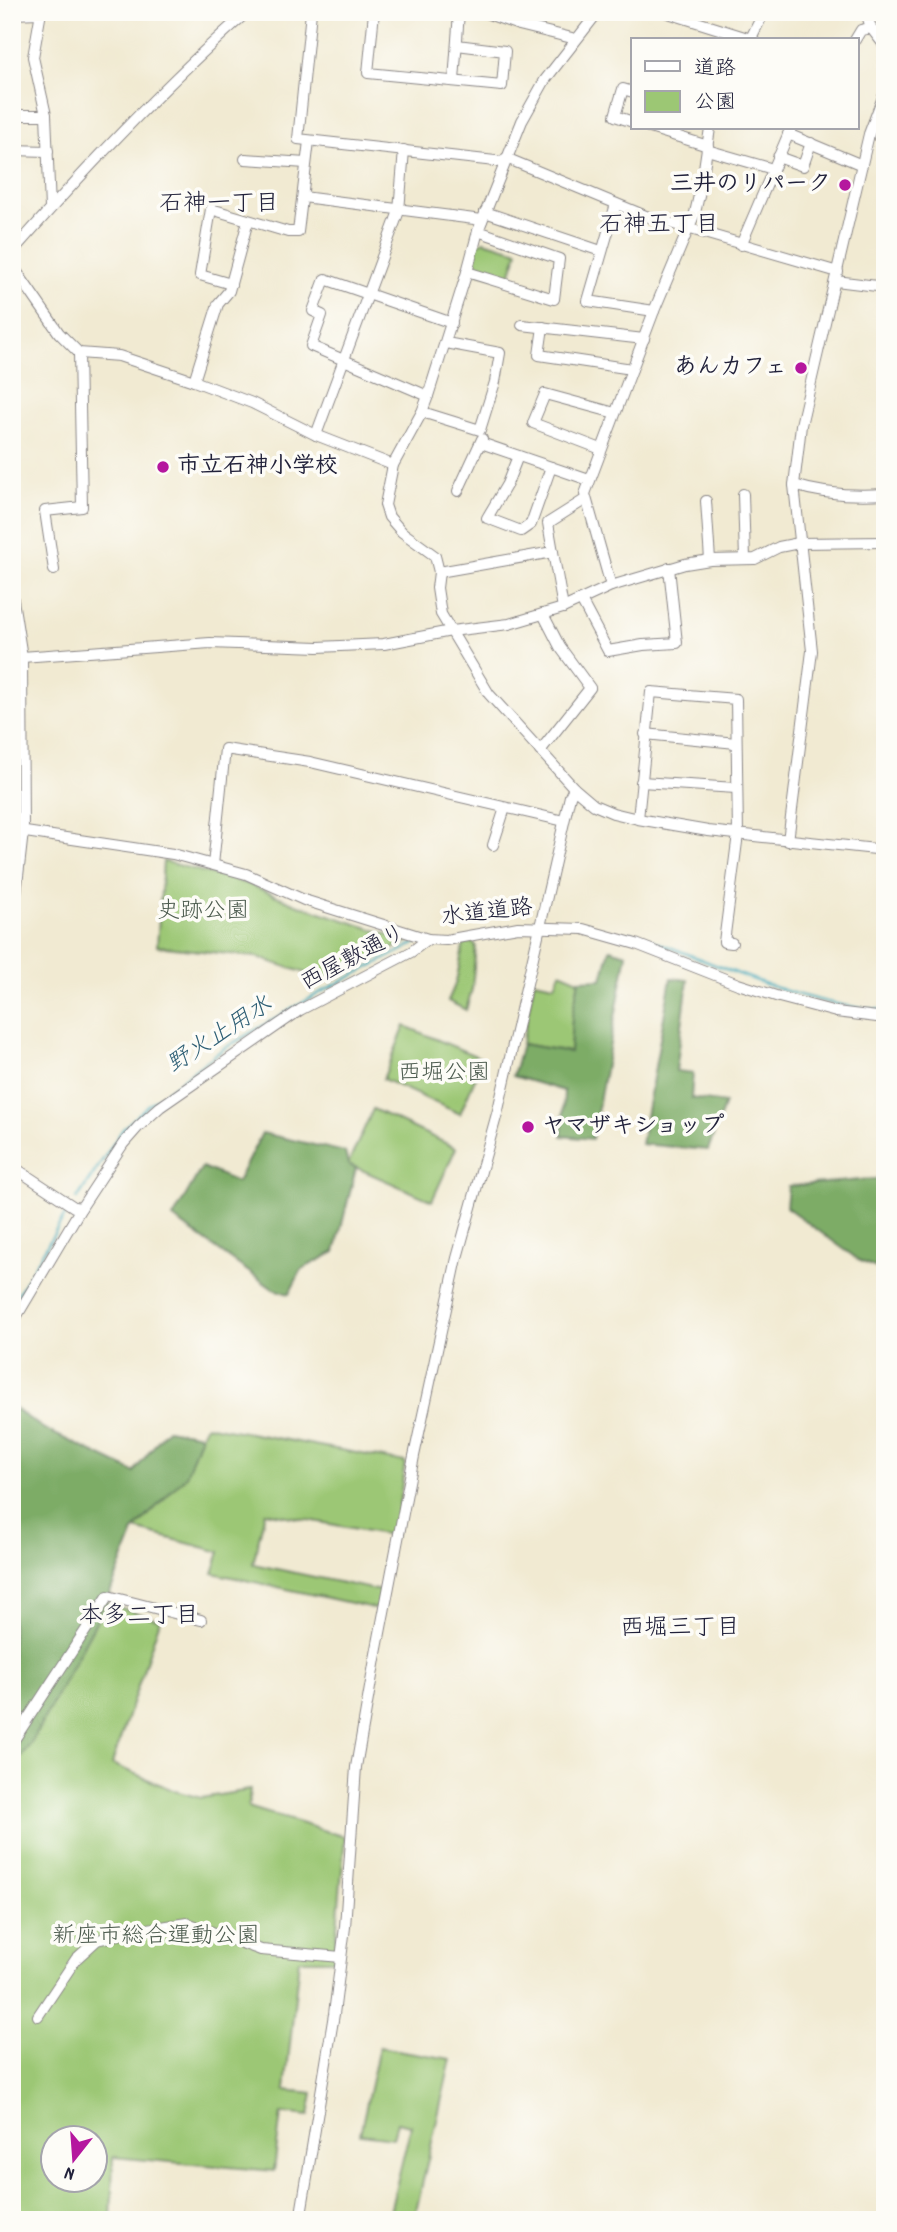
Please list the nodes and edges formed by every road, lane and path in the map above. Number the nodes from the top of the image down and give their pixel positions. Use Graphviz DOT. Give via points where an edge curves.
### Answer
graph roads {
  1 [pos="41,12"];
  2 [pos="247,12"];
  3 [pos="311,12"];
  4 [pos="374,12"];
  5 [pos="459,12"];
  6 [pos="483,12"];
  7 [pos="598,12"];
  8 [pos="665,12"];
  9 [pos="764,12"];
  10 [pos="866,12"];
  11 [pos="12,14"];
  12 [pos="871,27"];
  13 [pos="745,38"];
  14 [pos="752,38"];
  15 [pos="856,38"];
  16 [pos="576,39"];
  17 [pos="457,45"];
  18 [pos="885,46"];
  19 [pos="454,81"];
  20 [pos="631,91"];
  21 [pos="885,92"];
  22 [pos="12,115"];
  23 [pos="46,115"];
  24 [pos="631,121"];
  25 [pos="656,130"];
  26 [pos="710,130"];
  27 [pos="790,131"];
  28 [pos="309,141"];
  29 [pos="811,143"];
  30 [pos="707,148"];
  31 [pos="12,150"];
  32 [pos="404,150"];
  33 [pos="48,151"];
  34 [pos="778,157"];
  35 [pos="245,159"];
  36 [pos="505,160"];
  37 [pos="306,163"];
  38 [pos="862,165"];
  39 [pos="773,169"];
  40 [pos="303,197"];
  41 [pos="617,204"];
  42 [pos="50,208"];
  43 [pos="399,211"];
  44 [pos="484,216"];
  45 [pos="248,221"];
  46 [pos="689,230"];
  47 [pos="478,232"];
  48 [pos="741,244"];
  49 [pos="601,251"];
  50 [pos="12,252"];
  51 [pos="12,265"];
  52 [pos="467,272"];
  53 [pos="837,277"];
  54 [pos="231,284"];
  55 [pos="885,287"];
  56 [pos="368,294"];
  57 [pos="654,311"];
  58 [pos="452,323"];
  59 [pos="522,325"];
  60 [pos="543,327"];
  61 [pos="644,339"];
  62 [pos="446,342"];
  63 [pos="79,353"];
  64 [pos="344,359"];
  65 [pos="632,369"];
  66 [pos="194,382"];
  67 [pos="428,396"];
  68 [pos="422,412"];
  69 [pos="615,413"];
  70 [pos="480,430"];
  71 [pos="316,435"];
  72 [pos="481,443"];
  73 [pos="601,449"];
  74 [pos="518,456"];
  75 [pos="393,464"];
  76 [pos="551,467"];
  77 [pos="589,480"];
  78 [pos="794,485"];
  79 [pos="458,491"];
  80 [pos="885,494"];
  81 [pos="743,495"];
  82 [pos="586,499"];
  83 [pos="706,501"];
  84 [pos="799,542"];
  85 [pos="885,542"];
  86 [pos="553,552"];
  87 [pos="745,559"];
  88 [pos="710,560"];
  89 [pos="669,568"];
  90 [pos="54,570"];
  91 [pos="439,572"];
  92 [pos="611,586"];
  93 [pos="12,594"];
  94 [pos="581,600"];
  95 [pos="563,608"];
  96 [pos="543,614"];
  97 [pos="450,631"];
  98 [pos="22,657"];
  99 [pos="645,734"];
  100 [pos="736,743"];
  101 [pos="540,751"];
  102 [pos="641,782"];
  103 [pos="736,788"];
  104 [pos="574,789"];
  105 [pos="505,808"];
  106 [pos="638,819"];
  107 [pos="564,821"];
  108 [pos="12,830"];
  109 [pos="23,832"];
  110 [pos="738,834"];
  111 [pos="789,841"];
  112 [pos="493,845"];
  113 [pos="885,850"];
  114 [pos="214,865"];
  115 [pos="13,926"];
  116 [pos="542,927"];
  117 [pos="428,939"];
  118 [pos="732,943"];
  119 [pos="885,1018"];
  120 [pos="12,1166"];
  121 [pos="81,1208"];
  122 [pos="12,1324"];
  123 [pos="201,1620"];
  124 [pos="12,1743"];
  125 [pos="341,1957"];
  126 [pos="38,2016"];
  127 [pos="300,2220"];
  1 -- 11 [label="street"];
  1 -- 23 [label="street" via="33,57"];
  2 -- 42 [label="street" via="166,86"];
  3 -- 28 [label="street" via="298,139"];
  4 -- 19 [label="street" via="368,73"];
  5 -- 17 [label="street"];
  6 -- 16 [label="street"];
  7 -- 16 [label="street"];
  8 -- 13 [label="street"];
  9 -- 14 [label="street"];
  10 -- 12 [label="street"];
  12 -- 15 [label="street" via="861,30"];
  12 -- 18 [label="street"];
  16 -- 36 [label="street" via="533,98"];
  17 -- 19 [label="street"];
  17 -- 19 [label="street" via="505,51 505,62 502,86"];
  20 -- 24 [label="street" via="623,89 615,116"];
  21 -- 38 [label="street"];
  22 -- 23 [label="street"];
  23 -- 33 [label="street"];
  25 -- 30 [label="street"];
  26 -- 30 [label="street"];
  27 -- 29 [label="street"];
  27 -- 34 [label="street"];
  28 -- 32 [label="street"];
  28 -- 37 [label="street"];
  29 -- 34 [label="street" via="803,166"];
  29 -- 38 [label="street"];
  30 -- 39 [label="street"];
  30 -- 46 [label="street"];
  31 -- 33 [label="street"];
  32 -- 36 [label="street"];
  32 -- 43 [label="street"];
  33 -- 42 [label="street"];
  34 -- 39 [label="street"];
  35 -- 37 [label="street"];
  36 -- 41 [label="street"];
  36 -- 44 [label="street"];
  37 -- 40 [label="street"];
  38 -- 53 [label="street"];
  39 -- 48 [label="street"];
  40 -- 43 [label="street"];
  40 -- 45 [label="street" via="298,232"];
  41 -- 46 [label="street"];
  41 -- 49 [label="street"];
  42 -- 50 [label="street"];
  43 -- 44 [label="street"];
  43 -- 56 [label="street"];
  44 -- 47 [label="street"];
  44 -- 49 [label="street"];
  45 -- 54 [label="street"];
  45 -- 54 [label="street" via="211,209 200,275"];
  46 -- 48 [label="street"];
  46 -- 57 [label="street"];
  47 -- 52 [label="street"];
  47 -- 52 [label="street" via="559,259 554,299"];
  48 -- 53 [label="street"];
  49 -- 57 [label="street" via="588,301"];
  51 -- 63 [label="street" via="53,325"];
  52 -- 58 [label="street"];
  53 -- 55 [label="street"];
  53 -- 78 [label="street" via="801,425"];
  54 -- 66 [label="street" via="218,304"];
  56 -- 58 [label="street"];
  56 -- 64 [label="street"];
  56 -- 64 [label="street" via="325,279 313,311 322,316 311,346"];
  57 -- 61 [label="street"];
  58 -- 62 [label="street"];
  59 -- 60 [label="street"];
  60 -- 61 [label="street"];
  60 -- 65 [label="street" via="539,355"];
  61 -- 65 [label="street"];
  62 -- 67 [label="street"];
  62 -- 70 [label="street" via="500,353"];
  63 -- 66 [label="street" via="119,356"];
  63 -- 90 [label="street" via="82,507 45,510"];
  64 -- 67 [label="street"];
  64 -- 71 [label="street"];
  65 -- 69 [label="street"];
  66 -- 71 [label="street" via="252,403"];
  67 -- 68 [label="street"];
  68 -- 70 [label="street"];
  68 -- 75 [label="street"];
  69 -- 73 [label="street"];
  69 -- 73 [label="street" via="545,394 533,423"];
  70 -- 72 [label="street"];
  71 -- 75 [label="street"];
  72 -- 74 [label="street"];
  72 -- 79 [label="street"];
  73 -- 77 [label="street"];
  74 -- 76 [label="street"];
  74 -- 76 [label="street" via="508,484 487,518 521,531 531,524"];
  75 -- 91 [label="street" via="386,495 389,517 435,556"];
  76 -- 77 [label="street"];
  77 -- 82 [label="street"];
  78 -- 80 [label="street"];
  78 -- 84 [label="street"];
  81 -- 87 [label="street"];
  82 -- 86 [label="street" via="548,523"];
  82 -- 92 [label="street"];
  83 -- 88 [label="street"];
  84 -- 85 [label="street"];
  84 -- 87 [label="street"];
  84 -- 111 [label="street" via="811,651"];
  86 -- 91 [label="street"];
  86 -- 95 [label="street"];
  87 -- 88 [label="street"];
  88 -- 89 [label="street"];
  89 -- 92 [label="street"];
  89 -- 94 [label="street" via="677,643 608,651"];
  91 -- 97 [label="street" via="441,614"];
  92 -- 94 [label="street"];
  93 -- 98 [label="street"];
  94 -- 95 [label="street"];
  95 -- 96 [label="street"];
  96 -- 97 [label="street" via="509,624"];
  96 -- 101 [label="street" via="590,688"];
  97 -- 98 [label="street" via="384,644 210,643"];
  97 -- 101 [label="street" via="489,694"];
  98 -- 109 [label="street"];
  99 -- 100 [label="street"];
  99 -- 100 [label="street" via="651,692 736,699"];
  99 -- 102 [label="street"];
  100 -- 103 [label="street"];
  101 -- 104 [label="street"];
  102 -- 103 [label="street"];
  102 -- 106 [label="street"];
  103 -- 110 [label="street"];
  104 -- 106 [label="street" via="594,805"];
  104 -- 107 [label="street"];
  105 -- 107 [label="street"];
  105 -- 112 [label="street"];
  105 -- 114 [label="street" via="310,762 225,749"];
  106 -- 110 [label="street"];
  107 -- 116 [label="street"];
  108 -- 109 [label="street, 水道道路"];
  109 -- 114 [label="street, 水道道路" via="173,854"];
  109 -- 115 [label="street"];
  110 -- 111 [label="street"];
  110 -- 118 [label="street" via="724,942"];
  111 -- 113 [label="street"];
  114 -- 117 [label="street, 水道道路" via="316,904"];
  116 -- 117 [label="street, 水道道路"];
  116 -- 119 [label="street, 水道道路" via="600,932 779,997 836,1012"];
  116 -- 125 [label="street" via="457,1258 414,1456 356,1767"];
  117 -- 121 [label="street, 西屋敷通り" via="300,1010 160,1107 123,1144"];
  120 -- 121 [label="street"];
  121 -- 122 [label="street, 西屋敷通り"];
  123 -- 124 [label="street" via="108,1596"];
  125 -- 126 [label="street" via="261,1951 187,1923 135,1931 90,1946"];
  125 -- 127 [label="street"];
}
